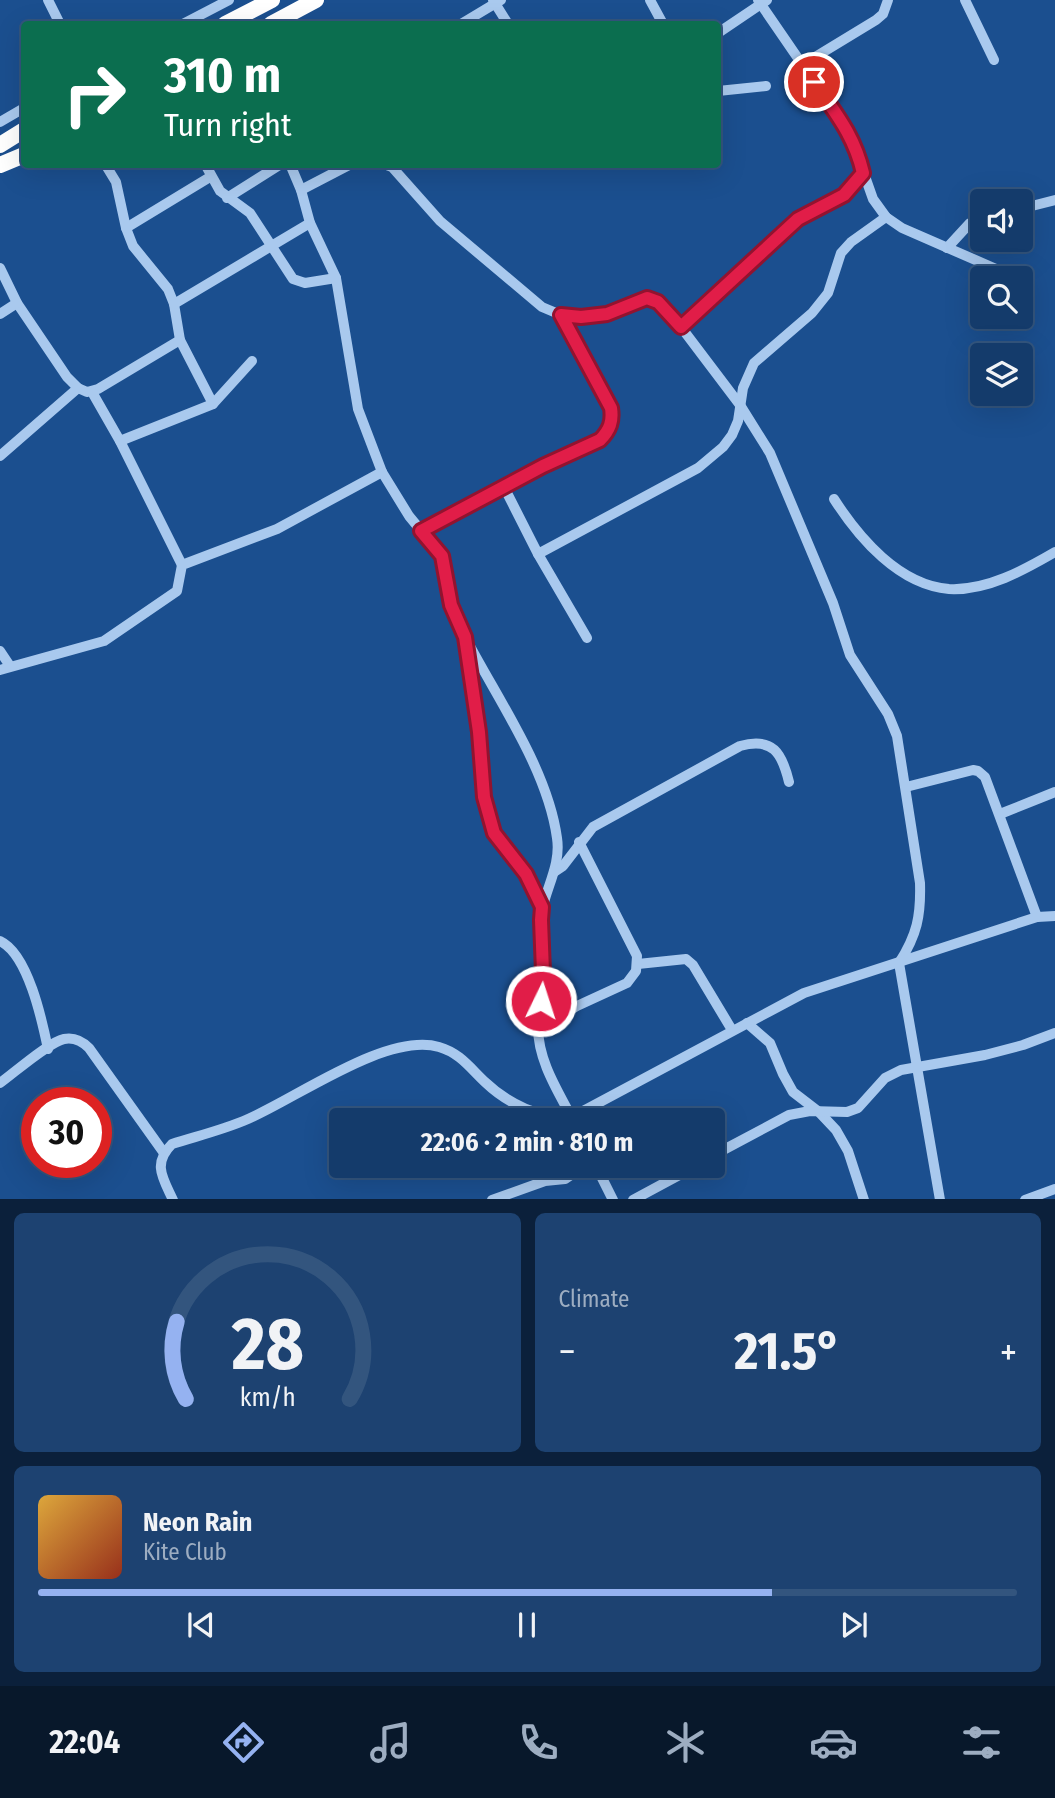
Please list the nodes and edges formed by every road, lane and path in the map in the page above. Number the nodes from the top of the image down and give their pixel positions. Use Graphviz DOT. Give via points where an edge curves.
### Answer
graph roads {
  1 [pos="48,0"];
  2 [pos="229,0"];
  3 [pos="272,0"];
  4 [pos="316,0"];
  5 [pos="650,0"];
  6 [pos="888,0"];
  7 [pos="965,0"];
  8 [pos="497,1"];
  9 [pos="762,1"];
  10 [pos="58,21"];
  11 [pos="189,21"];
  12 [pos="231,21"];
  13 [pos="277,21"];
  14 [pos="466,21"];
  15 [pos="507,21"];
  16 [pos="661,21"];
  17 [pos="721,31"];
  18 [pos="993,61"];
  19 [pos="802,65"];
  20 [pos="766,86"];
  21 [pos="721,91"];
  22 [pos="21,110"];
  23 [pos="0,122"];
  24 [pos="21,132"];
  25 [pos="0,145"];
  26 [pos="21,156"];
  27 [pos="0,165"];
  28 [pos="107,168"];
  29 [pos="207,168"];
  30 [pos="275,168"];
  31 [pos="291,168"];
  32 [pos="343,168"];
  33 [pos="393,168"];
  34 [pos="863,173"];
  35 [pos="210,177"];
  36 [pos="301,190"];
  37 [pos="227,198"];
  38 [pos="1055,200"];
  39 [pos="1033,206"];
  40 [pos="886,218"];
  41 [pos="310,223"];
  42 [pos="970,223"];
  43 [pos="126,228"];
  44 [pos="271,246"];
  45 [pos="947,247"];
  46 [pos="990,266"];
  47 [pos="0,268"];
  48 [pos="336,278"];
  49 [pos="18,303"];
  50 [pos="174,304"];
  51 [pos="0,314"];
  52 [pos="561,315"];
  53 [pos="681,327"];
  54 [pos="180,340"];
  55 [pos="252,361"];
  56 [pos="78,388"];
  57 [pos="92,392"];
  58 [pos="213,404"];
  59 [pos="740,405"];
  60 [pos="120,441"];
  61 [pos="0,457"];
  62 [pos="382,472"];
  63 [pos="504,487"];
  64 [pos="834,499"];
  65 [pos="421,531"];
  66 [pos="1055,552"];
  67 [pos="538,555"];
  68 [pos="181,565"];
  69 [pos="465,637"];
  70 [pos="587,638"];
  71 [pos="0,651"];
  72 [pos="5,668"];
  73 [pos="789,782"];
  74 [pos="906,787"];
  75 [pos="1055,792"];
  76 [pos="1000,814"];
  77 [pos="579,842"];
  78 [pos="554,872"];
  79 [pos="542,907"];
  80 [pos="1037,917"];
  81 [pos="1055,917"];
  82 [pos="0,941"];
  83 [pos="899,963"];
  84 [pos="638,964"];
  85 [pos="747,1023"];
  86 [pos="538,1029"];
  87 [pos="732,1030"];
  88 [pos="1054,1035"];
  89 [pos="48,1049"];
  90 [pos="916,1066"];
  91 [pos="0,1083"];
  92 [pos="526,1108"];
  93 [pos="566,1108"];
  94 [pos="592,1108"];
  95 [pos="819,1112"];
  96 [pos="725,1149"];
  97 [pos="164,1153"];
  98 [pos="566,1178"];
  99 [pos="602,1178"];
  100 [pos="673,1178"];
  101 [pos="1055,1182"];
  102 [pos="1051,1190"];
  103 [pos="173,1199"];
  104 [pos="492,1199"];
  105 [pos="613,1199"];
  106 [pos="634,1199"];
  107 [pos="864,1199"];
  108 [pos="940,1199"];
  109 [pos="1025,1199"];
  1 -- 10 [label="street"];
  2 -- 11 [label="street"];
  3 -- 12 [label="highway"];
  4 -- 13 [label="highway"];
  5 -- 16 [label="street"];
  6 -- 19 [label="street" via="876,20"];
  7 -- 18 [label="street"];
  8 -- 14 [label="street"];
  8 -- 15 [label="street"];
  9 -- 17 [label="street"];
  9 -- 19 [label="street"];
  19 -- 34 [label="street" via="850,134"];
  20 -- 21 [label="street"];
  22 -- 23 [label="street"];
  24 -- 25 [label="highway"];
  26 -- 27 [label="highway"];
  28 -- 43 [label="street" via="116,182"];
  29 -- 35 [label="street"];
  30 -- 37 [label="street"];
  31 -- 36 [label="street"];
  32 -- 36 [label="street"];
  33 -- 52 [label="street" via="440,221 482,258 533,301"];
  34 -- 40 [label="street"];
  34 -- 53 [label="street" via="844,195 798,219"];
  35 -- 37 [label="street"];
  35 -- 43 [label="street"];
  36 -- 41 [label="street"];
  37 -- 44 [label="street" via="250,213"];
  38 -- 39 [label="street"];
  40 -- 45 [label="street"];
  40 -- 59 [label="street" via="851,242 841,253 828,293 812,313 754,363"];
  41 -- 44 [label="street"];
  41 -- 48 [label="street"];
  42 -- 45 [label="street"];
  43 -- 50 [label="street" via="133,246 168,289"];
  44 -- 48 [label="street" via="297,281"];
  44 -- 50 [label="street"];
  45 -- 46 [label="street"];
  47 -- 49 [label="street"];
  48 -- 62 [label="street" via="358,409"];
  49 -- 51 [label="street"];
  49 -- 56 [label="street"];
  50 -- 54 [label="street"];
  52 -- 53 [label="street" via="607,314 647,298 658,302"];
  52 -- 63 [label="street" via="611,408 611,426 600,440"];
  53 -- 59 [label="street"];
  54 -- 57 [label="street"];
  54 -- 58 [label="street"];
  55 -- 58 [label="street"];
  56 -- 57 [label="street"];
  56 -- 61 [label="street"];
  57 -- 60 [label="street"];
  58 -- 60 [label="street"];
  59 -- 67 [label="street" via="732,435 712,458"];
  59 -- 74 [label="street" via="782,479 834,603 850,655 888,714"];
  60 -- 68 [label="street"];
  62 -- 65 [label="street"];
  62 -- 68 [label="street" via="277,528"];
  63 -- 65 [label="street"];
  63 -- 67 [label="street"];
  64 -- 66 [label="street" via="874,550 902,571 949,589 996,581"];
  65 -- 69 [label="street" via="442,556 451,605"];
  67 -- 70 [label="street"];
  68 -- 72 [label="street" via="177,591 104,641"];
  69 -- 78 [label="street" via="511,718 542,787 558,839"];
  69 -- 79 [label="street" via="484,797 494,833 526,874"];
  71 -- 72 [label="street"];
  73 -- 77 [label="street" via="776,751 754,742 740,746 598,823"];
  74 -- 76 [label="street" via="978,771"];
  74 -- 83 [label="street" via="920,902 911,944"];
  75 -- 76 [label="street"];
  76 -- 80 [label="street"];
  77 -- 78 [label="street"];
  77 -- 84 [label="street"];
  78 -- 79 [label="street"];
  79 -- 86 [label="street" via="543,985"];
  80 -- 81 [label="street"];
  80 -- 83 [label="street"];
  82 -- 89 [label="street" via="11,948 30,985"];
  83 -- 85 [label="street" via="827,984"];
  83 -- 90 [label="street"];
  84 -- 86 [label="street" via="627,983"];
  84 -- 87 [label="street" via="686,960"];
  85 -- 87 [label="street"];
  85 -- 95 [label="street" via="770,1043 793,1092"];
  86 -- 93 [label="street" via="542,1055"];
  87 -- 94 [label="street"];
  88 -- 90 [label="street" via="985,1055"];
  89 -- 91 [label="street"];
  89 -- 97 [label="street" via="65,1039 84,1043"];
  90 -- 95 [label="street" via="885,1078 858,1108"];
  90 -- 108 [label="street"];
  92 -- 97 [label="street" via="486,1083 450,1051 417,1045 380,1053 249,1119 172,1144"];
  95 -- 96 [label="street" via="780,1119"];
  95 -- 107 [label="street" via="848,1151"];
  97 -- 103 [label="street" via="161,1171"];
  98 -- 104 [label="street"];
  99 -- 105 [label="street"];
  100 -- 106 [label="street"];
  101 -- 102 [label="street"];
  102 -- 109 [label="street"];
}
